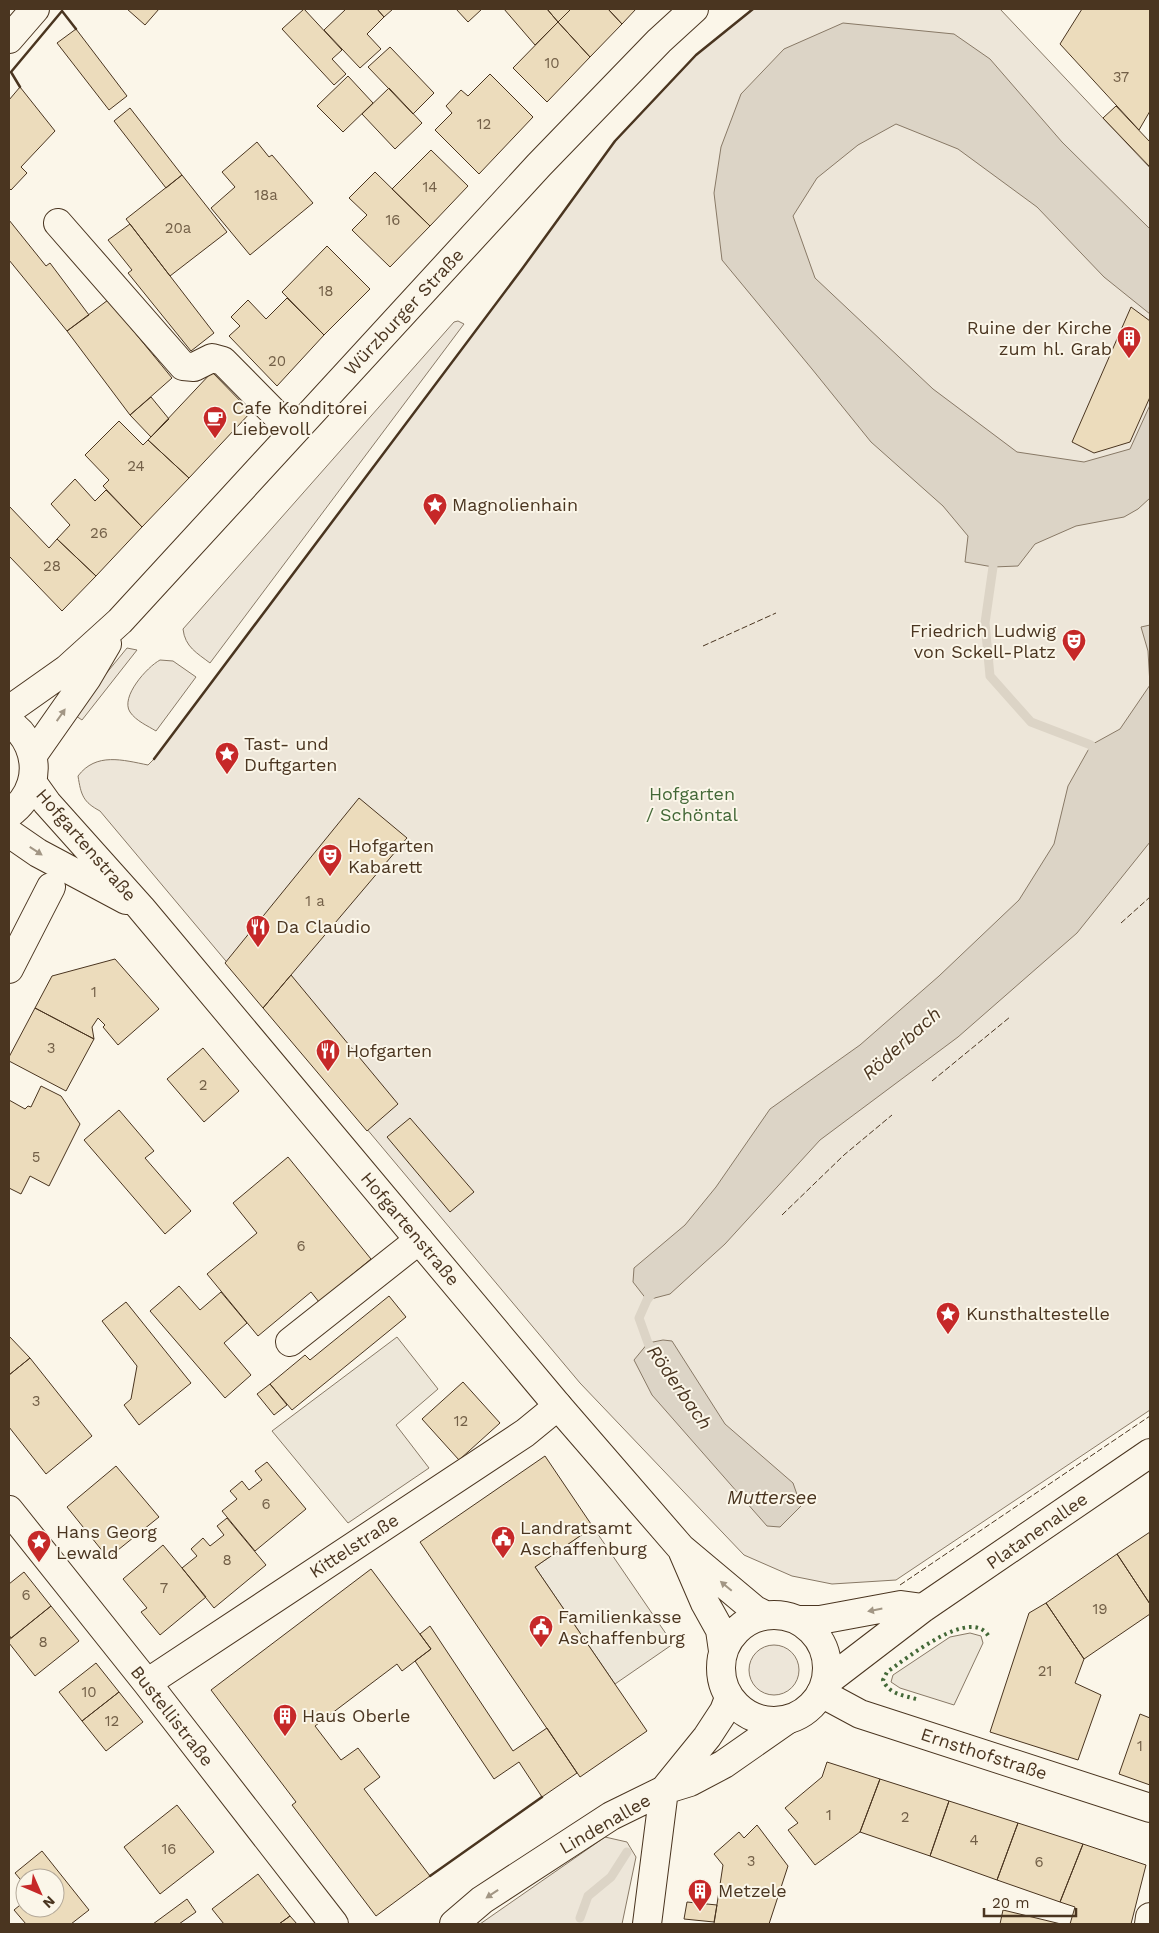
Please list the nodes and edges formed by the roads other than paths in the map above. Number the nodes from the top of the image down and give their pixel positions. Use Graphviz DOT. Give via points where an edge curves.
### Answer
graph roads {
  1 [pos="35,9"];
  2 [pos="694,9"];
  3 [pos="9,39"];
  4 [pos="58,222"];
  5 [pos="294,432"];
  6 [pos="120,621"];
  7 [pos="9,710"];
  8 [pos="9,723"];
  9 [pos="33,755"];
  10 [pos="32,782"];
  11 [pos="9,814"];
  12 [pos="9,833"];
  13 [pos="51,887"];
  14 [pos="141,908"];
  15 [pos="9,970"];
  16 [pos="419,1240"];
  17 [pos="290,1342"];
  18 [pos="558,1406"];
  19 [pos="1150,1452"];
  20 [pos="9,1510"];
  21 [pos="681,1548"];
  22 [pos="923,1608"];
  23 [pos="765,1615"];
  24 [pos="798,1620"];
  25 [pos="723,1651"];
  26 [pos="147,1683"];
  27 [pos="823,1688"];
  28 [pos="729,1698"];
  29 [pos="786,1720"];
  30 [pos="664,1790"];
  31 [pos="1150,1808"];
  32 [pos="1150,1917"];
  33 [pos="334,1924"];
  34 [pos="454,1924"];
  35 [pos="648,1924"];
  36 [pos="1148,1924"];
  1 -- 3 [label="street"];
  2 -- 5 [label="street, Würzburger Straße" via="598,102"];
  4 -- 5 [label="street" via="183,366 194,367 212,358 223,361"];
  5 -- 6 [label="street, Würzburger Straße"];
  6 -- 7 [label="street, Würzburger Straße" via="67,669"];
  9 -- 6 [label="street, Würzburger Straße, one-way" via="86,678"];
  8 -- 9 [label="street" via="25,738"];
  9 -- 10 [label="street"];
  10 -- 11 [label="street" via="27,796"];
  10 -- 14 [label="street, Hofgartenstraße" via="46,803"];
  12 -- 14 [label="street, Hofgartenstraße, one-way" via="38,853"];
  13 -- 15 [label="street"];
  14 -- 16 [label="street, Hofgartenstraße"];
  16 -- 17 [label="street"];
  16 -- 18 [label="street, Hofgartenstraße"];
  18 -- 21 [label="street, Hofgartenstraße"];
  18 -- 26 [label="street, Kittelstraße" via="524,1433"];
  19 -- 22 [label="street, Platanenallee"];
  20 -- 26 [label="street, Bustellistraße"];
  23 -- 21 [label="street, Hofgartenstraße, one-way" via="754,1610"];
  21 -- 25 [label="street, Hofgartenstraße" via="720,1630"];
  22 -- 24 [label="street, one-way" via="901,1605 820,1620"];
  22 -- 27 [label="street, Platanenallee"];
  23 -- 24 [label="street" via="782,1615"];
  23 -- 25 [label="street" via="740,1626"];
  24 -- 27 [label="street" via="821,1642 827,1670"];
  25 -- 28 [label="street" via="722,1683"];
  26 -- 33 [label="street, Bustellistraße"];
  27 -- 29 [label="street" via="812,1705"];
  27 -- 31 [label="street, Ernsthofstraße" via="860,1714"];
  28 -- 29 [label="street" via="740,1710 755,1718 770,1723"];
  28 -- 30 [label="street, Lindenallee" via="707,1737"];
  29 -- 30 [label="street" via="724,1764 690,1782"];
  30 -- 34 [label="street, Lindenallee, one-way" via="603,1821 482,1900"];
  30 -- 35 [label="street"];
  32 -- 36 [label="street"];
}
